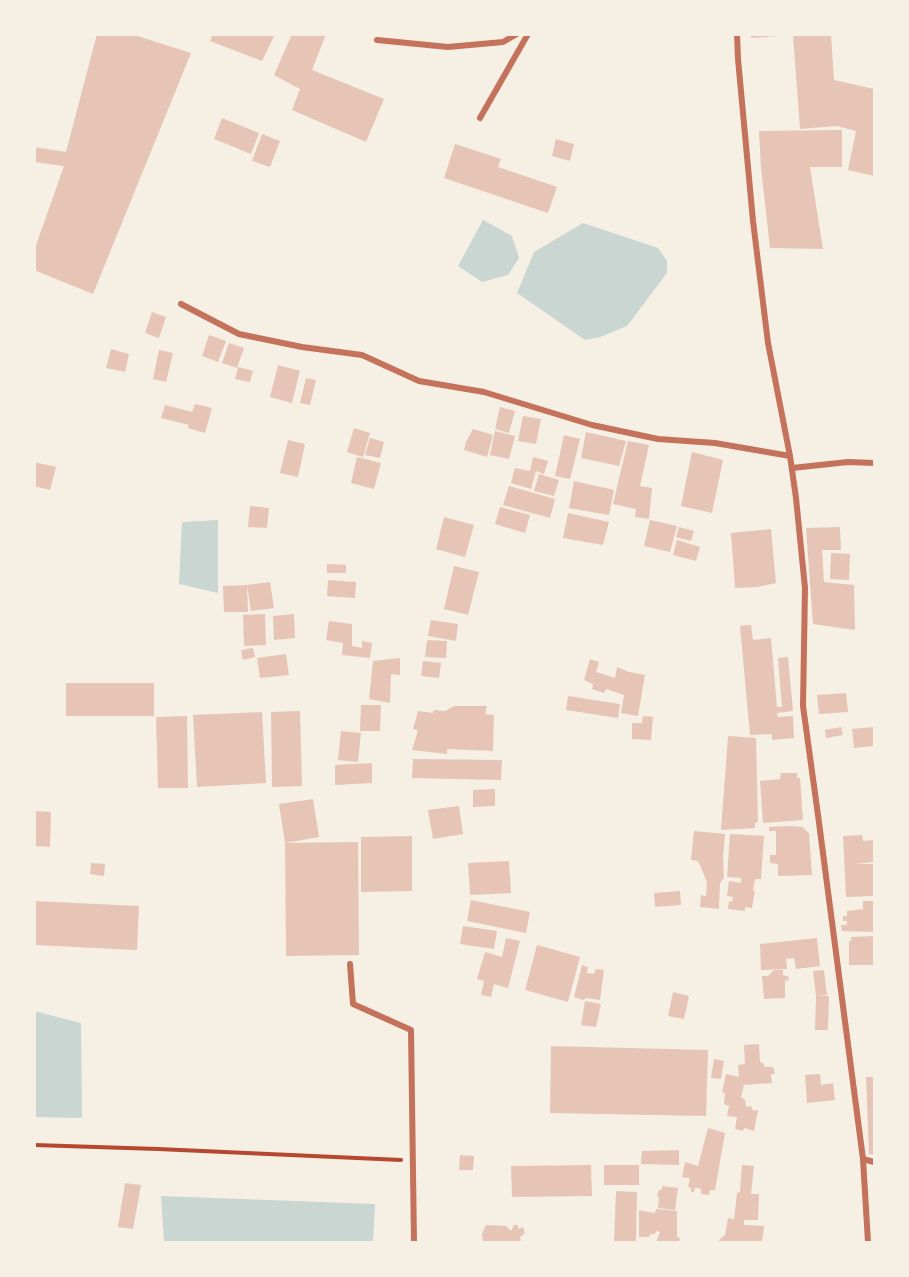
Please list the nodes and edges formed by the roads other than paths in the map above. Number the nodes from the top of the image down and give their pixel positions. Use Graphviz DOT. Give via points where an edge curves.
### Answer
graph roads {
  1 [pos="517,34"];
  2 [pos="528,34"];
  3 [pos="738,34"];
  4 [pos="377,40"];
  5 [pos="480,118"];
  6 [pos="182,304"];
  7 [pos="790,456"];
  8 [pos="874,463"];
  9 [pos="792,468"];
  10 [pos="350,964"];
  11 [pos="863,1159"];
  12 [pos="874,1162"];
  13 [pos="414,1242"];
  14 [pos="868,1242"];
  1 -- 4 [label="street" via="502,42 448,47"];
  2 -- 5 [label="street"];
  3 -- 7 [label="street" via="753,221 768,343"];
  6 -- 7 [label="street" via="239,334 362,356 419,381 484,392 592,425 658,439 716,443"];
  7 -- 9 [label="street"];
  8 -- 9 [label="street"];
  9 -- 11 [label="street" via="805,588 803,706"];
  10 -- 13 [label="street" via="352,1004 411,1030"];
  11 -- 12 [label="street"];
  11 -- 14 [label="street"];
}
